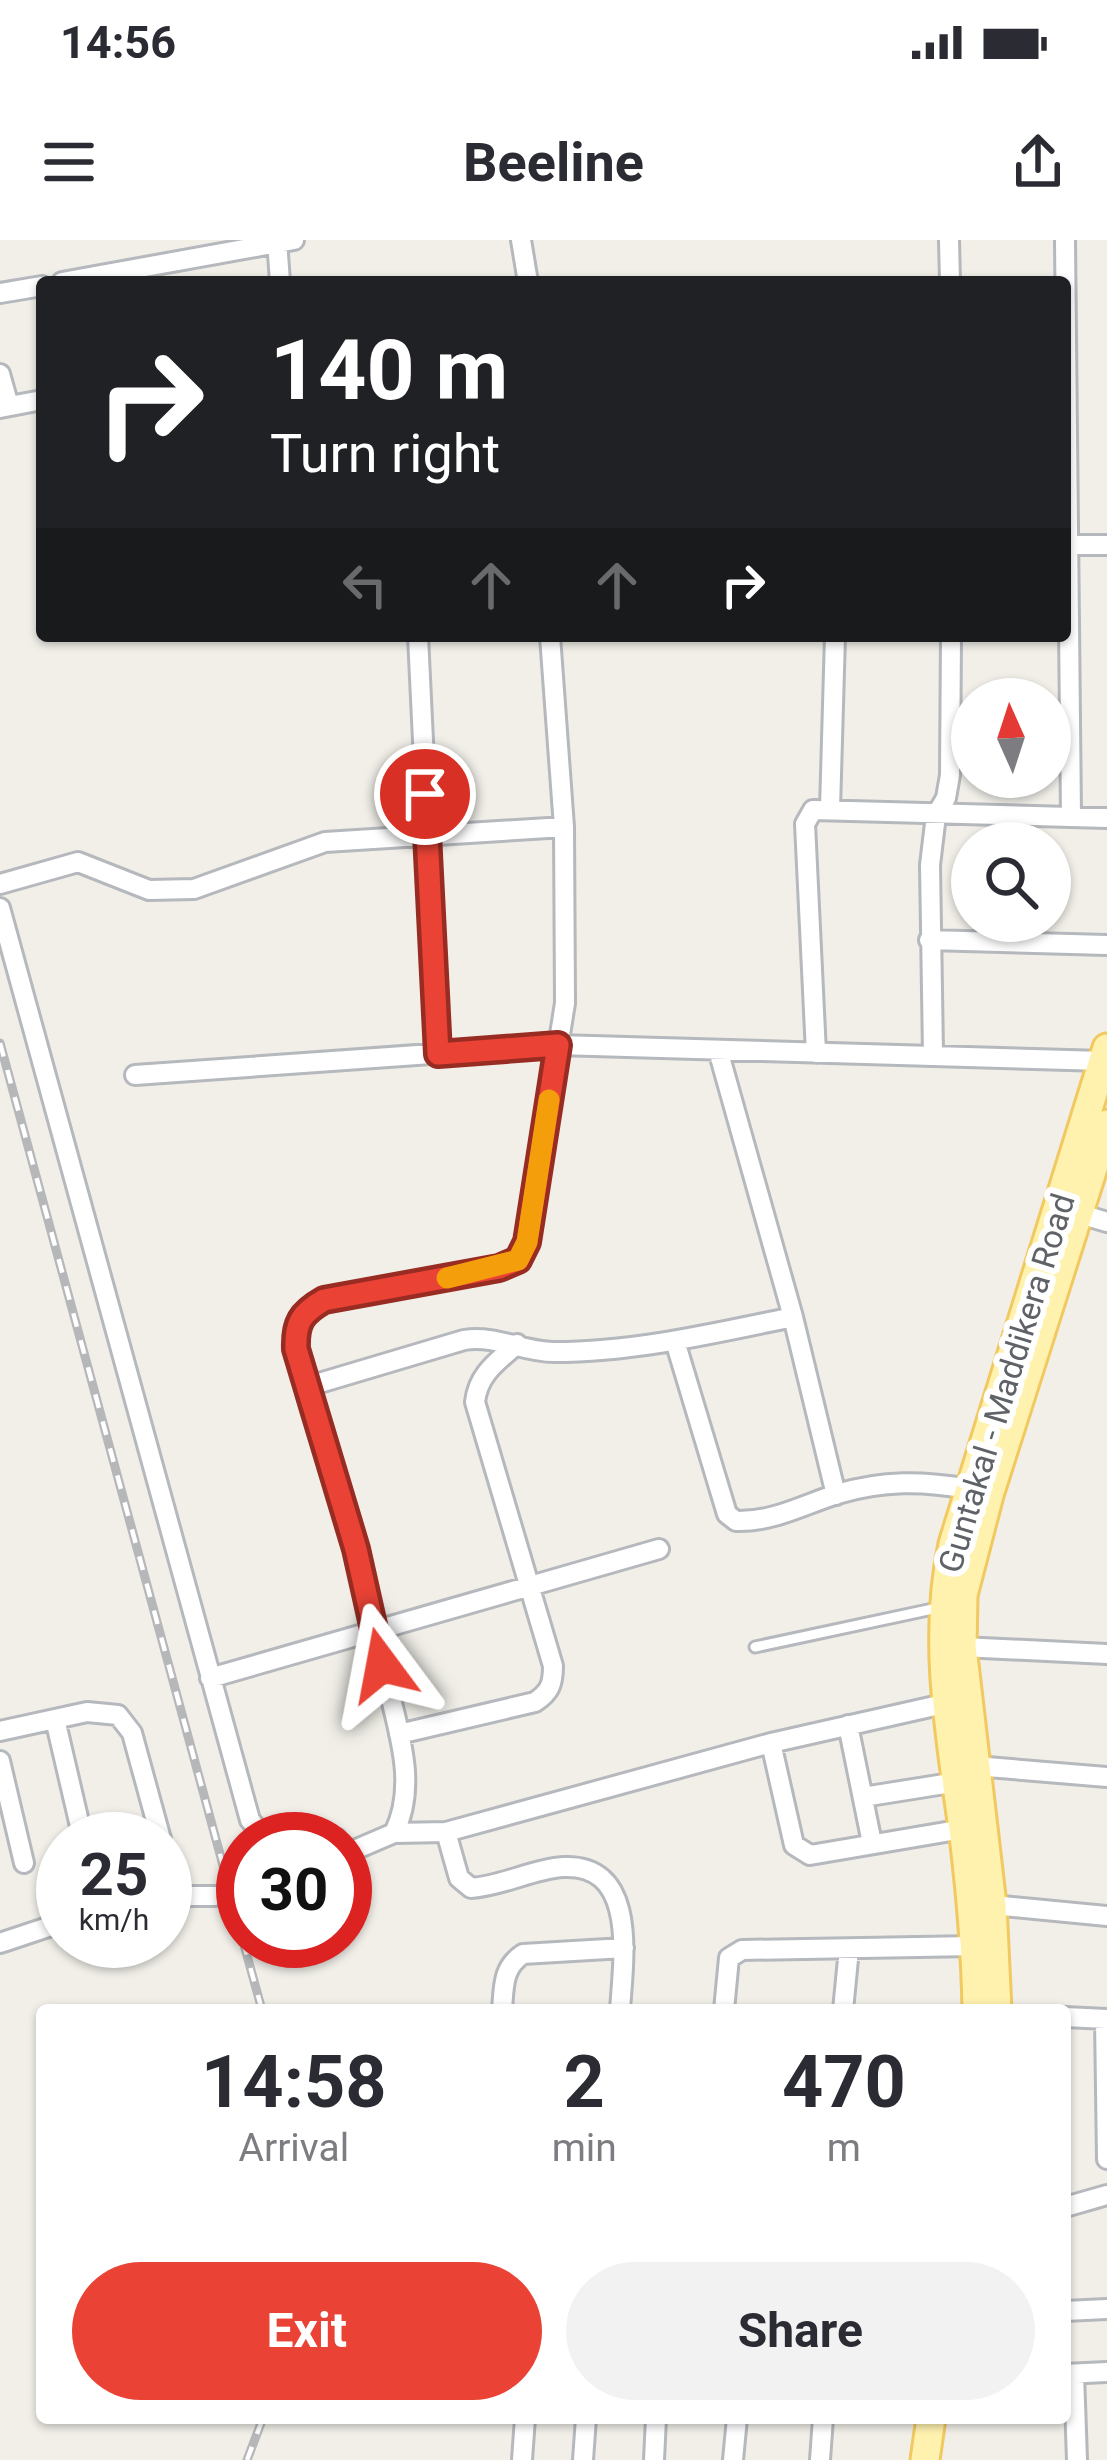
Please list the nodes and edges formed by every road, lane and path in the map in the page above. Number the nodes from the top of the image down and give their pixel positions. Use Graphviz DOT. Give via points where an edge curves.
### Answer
graph roads {
  1 [pos="521,240"];
  2 [pos="949,240"];
  3 [pos="1065,240"];
  4 [pos="283,241"];
  5 [pos="94,276"];
  6 [pos="280,276"];
  7 [pos="527,276"];
  8 [pos="950,276"];
  9 [pos="1065,276"];
  10 [pos="36,287"];
  11 [pos="0,293"];
  12 [pos="0,374"];
  13 [pos="36,401"];
  14 [pos="4,407"];
  15 [pos="1071,545"];
  16 [pos="1107,545"];
  17 [pos="418,642"];
  18 [pos="550,642"];
  19 [pos="835,642"];
  20 [pos="951,642"];
  21 [pos="1068,642"];
  22 [pos="830,809"];
  23 [pos="936,814"];
  24 [pos="1071,817"];
  25 [pos="1107,818"];
  26 [pos="564,827"];
  27 [pos="428,834"];
  28 [pos="0,884"];
  29 [pos="0,908"];
  30 [pos="929,940"];
  31 [pos="1107,945"];
  32 [pos="558,1045"];
  33 [pos="718,1050"];
  34 [pos="816,1053"];
  35 [pos="933,1053"];
  36 [pos="438,1054"];
  37 [pos="1105,1054"];
  38 [pos="135,1075"];
  39 [pos="1107,1124"];
  40 [pos="1083,1215"];
  41 [pos="793,1317"];
  42 [pos="675,1341"];
  43 [pos="518,1344"];
  44 [pos="306,1387"];
  45 [pos="970,1489"];
  46 [pos="836,1495"];
  47 [pos="659,1549"];
  48 [pos="526,1586"];
  49 [pos="942,1607"];
  50 [pos="374,1630"];
  51 [pos="754,1647"];
  52 [pos="962,1647"];
  53 [pos="1107,1654"];
  54 [pos="210,1678"];
  55 [pos="948,1703"];
  56 [pos="55,1719"];
  57 [pos="848,1725"];
  58 [pos="0,1731"];
  59 [pos="399,1734"];
  60 [pos="771,1743"];
  61 [pos="0,1761"];
  62 [pos="966,1774"];
  63 [pos="1107,1777"];
  64 [pos="863,1797"];
  65 [pos="76,1812"];
  66 [pos="153,1812"];
  67 [pos="248,1812"];
  68 [pos="963,1829"];
  69 [pos="446,1832"];
  70 [pos="394,1833"];
  71 [pos="372,1839"];
  72 [pos="872,1843"];
  73 [pos="24,1863"];
  74 [pos="192,1896"];
  75 [pos="215,1896"];
  76 [pos="992,1905"];
  77 [pos="1107,1916"];
  78 [pos="36,1931"];
  79 [pos="0,1943"];
  80 [pos="975,1946"];
  81 [pos="624,1948"];
  82 [pos="849,1949"];
  83 [pos="503,2004"];
  84 [pos="620,2004"];
  85 [pos="725,2004"];
  86 [pos="844,2004"];
  87 [pos="977,2004"];
  88 [pos="997,2004"];
  89 [pos="1071,2017"];
  90 [pos="1106,2019"];
  91 [pos="1107,2114"];
  92 [pos="1107,2159"];
  93 [pos="1107,2195"];
  94 [pos="1071,2204"];
  95 [pos="1107,2309"];
  96 [pos="1071,2311"];
  97 [pos="1107,2372"];
  98 [pos="1071,2374"];
  99 [pos="1071,2396"];
  100 [pos="525,2424"];
  101 [pos="586,2424"];
  102 [pos="656,2424"];
  103 [pos="736,2424"];
  104 [pos="823,2424"];
  105 [pos="930,2424"];
  106 [pos="522,2460"];
  107 [pos="583,2460"];
  108 [pos="654,2460"];
  109 [pos="733,2460"];
  110 [pos="820,2460"];
  111 [pos="925,2460"];
  112 [pos="1077,2460"];
  1 -- 7 [label="street"];
  2 -- 8 [label="street"];
  3 -- 9 [label="street"];
  4 -- 5 [label="street"];
  4 -- 6 [label="street"];
  10 -- 11 [label="street"];
  12 -- 14 [label="street"];
  13 -- 14 [label="street"];
  15 -- 16 [label="street"];
  17 -- 27 [label="street"];
  18 -- 26 [label="street"];
  19 -- 22 [label="street"];
  20 -- 23 [label="street" via="950,775"];
  21 -- 24 [label="street"];
  22 -- 23 [label="street"];
  22 -- 34 [label="street" via="813,810 805,824"];
  23 -- 24 [label="street"];
  23 -- 30 [label="street"];
  24 -- 25 [label="street"];
  26 -- 27 [label="street"];
  26 -- 32 [label="street"];
  27 -- 28 [label="street" via="309,845 194,889 149,890 78,862"];
  27 -- 36 [label="street"];
  29 -- 54 [label="street"];
  30 -- 31 [label="street"];
  30 -- 35 [label="street"];
  32 -- 33 [label="street"];
  32 -- 36 [label="street"];
  32 -- 44 [label="street" via="518,1260 324,1300 305,1311 295,1328"];
  33 -- 34 [label="street"];
  33 -- 41 [label="street"];
  34 -- 35 [label="street"];
  35 -- 37 [label="street"];
  36 -- 38 [label="street"];
  37 -- 40 [label="main road, Guntakal - Maddikera Road"];
  39 -- 40 [label="main road, Guntakal - Maddikera Road"];
  40 -- 45 [label="main road, Guntakal - Maddikera Road"];
  40 -- 52 [label="main road, Guntakal - Maddikera Road" via="973,1549"];
  41 -- 42 [label="street"];
  41 -- 46 [label="street"];
  42 -- 43 [label="street" via="553,1352"];
  42 -- 46 [label="street" via="727,1514 736,1522 771,1519"];
  43 -- 44 [label="street" via="464,1340"];
  43 -- 48 [label="street" via="477,1384 476,1402"];
  44 -- 50 [label="street"];
  45 -- 46 [label="street" via="905,1480"];
  45 -- 49 [label="main road, Guntakal - Maddikera Road"];
  47 -- 48 [label="street"];
  48 -- 50 [label="street"];
  48 -- 59 [label="street" via="553,1666 547,1695"];
  49 -- 51 [label="lane"];
  49 -- 55 [label="main road, Guntakal - Maddikera Road"];
  50 -- 54 [label="street"];
  50 -- 59 [label="street"];
  52 -- 53 [label="street"];
  52 -- 62 [label="main road, Guntakal - Maddikera Road"];
  54 -- 67 [label="street"];
  55 -- 57 [label="street"];
  55 -- 62 [label="main road, Guntakal - Maddikera Road"];
  56 -- 58 [label="street"];
  56 -- 65 [label="street"];
  56 -- 66 [label="street" via="104,1711 127,1722"];
  57 -- 60 [label="street"];
  57 -- 64 [label="street"];
  59 -- 70 [label="street" via="406,1786"];
  60 -- 69 [label="street"];
  60 -- 72 [label="street" via="800,1853"];
  61 -- 73 [label="street"];
  62 -- 63 [label="street"];
  62 -- 64 [label="street"];
  62 -- 68 [label="main road, Guntakal - Maddikera Road"];
  62 -- 76 [label="main road, Guntakal - Maddikera Road"];
  64 -- 72 [label="street"];
  68 -- 72 [label="street"];
  68 -- 80 [label="main road, Guntakal - Maddikera Road"];
  69 -- 70 [label="street"];
  69 -- 81 [label="street" via="460,1878 472,1888 562,1867 588,1870 609,1885 620,1907"];
  70 -- 71 [label="street"];
  74 -- 75 [label="street"];
  76 -- 77 [label="street"];
  76 -- 88 [label="main road, Guntakal - Maddikera Road"];
  78 -- 79 [label="street"];
  80 -- 82 [label="street"];
  80 -- 87 [label="main road, Guntakal - Maddikera Road"];
  81 -- 83 [label="street" via="523,1954 505,1975"];
  81 -- 84 [label="street"];
  82 -- 85 [label="street" via="742,1950 729,1958"];
  82 -- 86 [label="street"];
  89 -- 90 [label="street"];
  90 -- 91 [label="street"];
  91 -- 92 [label="street"];
  93 -- 94 [label="street"];
  95 -- 96 [label="street"];
  97 -- 98 [label="street"];
  99 -- 112 [label="street"];
  100 -- 106 [label="street"];
  101 -- 107 [label="street"];
  102 -- 108 [label="street"];
  103 -- 109 [label="street"];
  104 -- 110 [label="street"];
  105 -- 111 [label="main road"];
}
